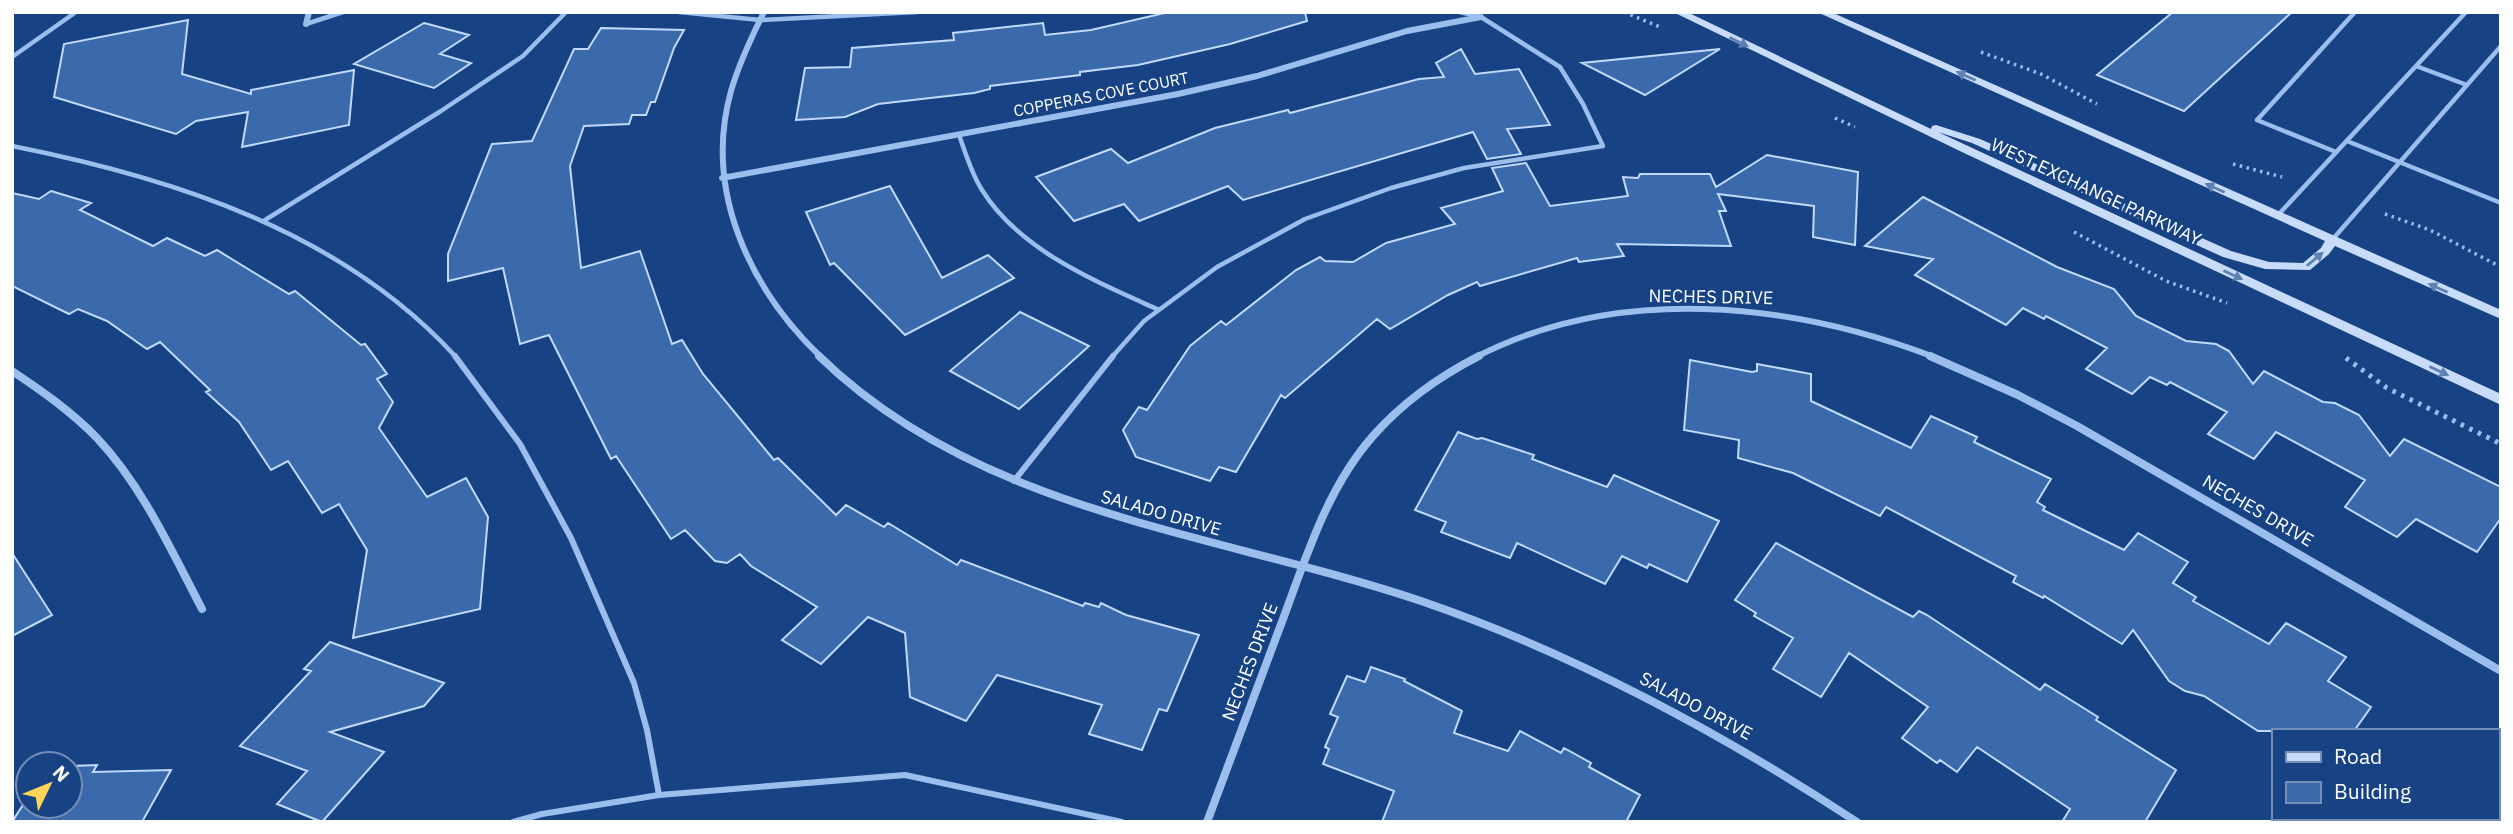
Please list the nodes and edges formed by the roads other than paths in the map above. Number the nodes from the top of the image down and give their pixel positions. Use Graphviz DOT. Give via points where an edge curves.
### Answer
graph roads {
  1 [pos="76,12"];
  2 [pos="309,12"];
  3 [pos="343,12"];
  4 [pos="566,12"];
  5 [pos="679,12"];
  6 [pos="917,12"];
  7 [pos="1460,12"];
  8 [pos="1678,12"];
  9 [pos="1822,12"];
  10 [pos="2355,12"];
  11 [pos="2466,12"];
  12 [pos="762,16"];
  13 [pos="1481,17"];
  14 [pos="306,24"];
  15 [pos="2501,46"];
  16 [pos="12,57"];
  17 [pos="2416,66"];
  18 [pos="2467,85"];
  19 [pos="1888,113"];
  20 [pos="959,135"];
  21 [pos="2347,141"];
  22 [pos="12,146"];
  23 [pos="2336,152"];
  24 [pos="2400,162"];
  25 [pos="722,178"];
  26 [pos="2501,203"];
  27 [pos="2278,216"];
  28 [pos="265,220"];
  29 [pos="2332,240"];
  30 [pos="1159,310"];
  31 [pos="2501,316"];
  32 [pos="12,371"];
  33 [pos="2501,400"];
  34 [pos="1014,481"];
  35 [pos="1303,566"];
  36 [pos="202,609"];
  37 [pos="2501,671"];
  38 [pos="659,795"];
  39 [pos="513,822"];
  40 [pos="1122,822"];
  41 [pos="1207,822"];
  42 [pos="1857,822"];
  1 -- 16 [label="lane"];
  2 -- 14 [label="street"];
  3 -- 14 [label="lane"];
  4 -- 28 [label="lane" via="523,56"];
  5 -- 12 [label="lane"];
  6 -- 12 [label="lane" via="837,18"];
  7 -- 13 [label="lane"];
  8 -- 19 [label="main road, WEST EXCHANGE PARKWAY, one-way"];
  27 -- 9 [label="main road, one-way"];
  10 -- 23 [label="lane" via="2257,120"];
  11 -- 17 [label="lane"];
  12 -- 25 [label="street, SALADO DRIVE" via="734,76 725,113"];
  13 -- 20 [label="street, COPPERAS COVE COURT" via="1407,31 1191,92"];
  13 -- 30 [label="lane" via="1560,67 1603,146 1464,168 1391,188 1318,215 1217,267"];
  15 -- 18 [label="lane"];
  17 -- 18 [label="lane"];
  17 -- 21 [label="lane"];
  18 -- 24 [label="lane"];
  19 -- 29 [label="main road, one-way" via="1976,141 2227,254 2269,266 2306,267"];
  19 -- 33 [label="main road, WEST EXCHANGE PARKWAY, one-way"];
  20 -- 25 [label="street, COPPERAS COVE COURT"];
  20 -- 30 [label="lane" via="984,193 1014,227 1071,269"];
  21 -- 23 [label="lane"];
  21 -- 24 [label="lane"];
  22 -- 28 [label="lane" via="148,176"];
  23 -- 27 [label="lane"];
  24 -- 26 [label="lane"];
  24 -- 29 [label="lane"];
  25 -- 34 [label="street, SALADO DRIVE" via="745,257 766,297 791,330 912,430"];
  27 -- 29 [label="main road"];
  28 -- 38 [label="lane" via="374,285 430,329 500,415 569,532 629,668"];
  31 -- 29 [label="main road, one-way"];
  30 -- 34 [label="lane" via="1098,373"];
  32 -- 36 [label="street" via="79,421 111,455 145,504"];
  34 -- 35 [label="street, SALADO DRIVE" via="1108,516"];
  35 -- 37 [label="street, NECHES DRIVE" via="1338,488 1371,438 1448,372 1503,344 1578,320 1674,309 1780,313 1885,338 2015,393"];
  35 -- 41 [label="street, NECHES DRIVE"];
  35 -- 42 [label="street, SALADO DRIVE" via="1419,601 1559,655 1714,732"];
  38 -- 39 [label="lane"];
  38 -- 40 [label="lane" via="905,775"];
}
